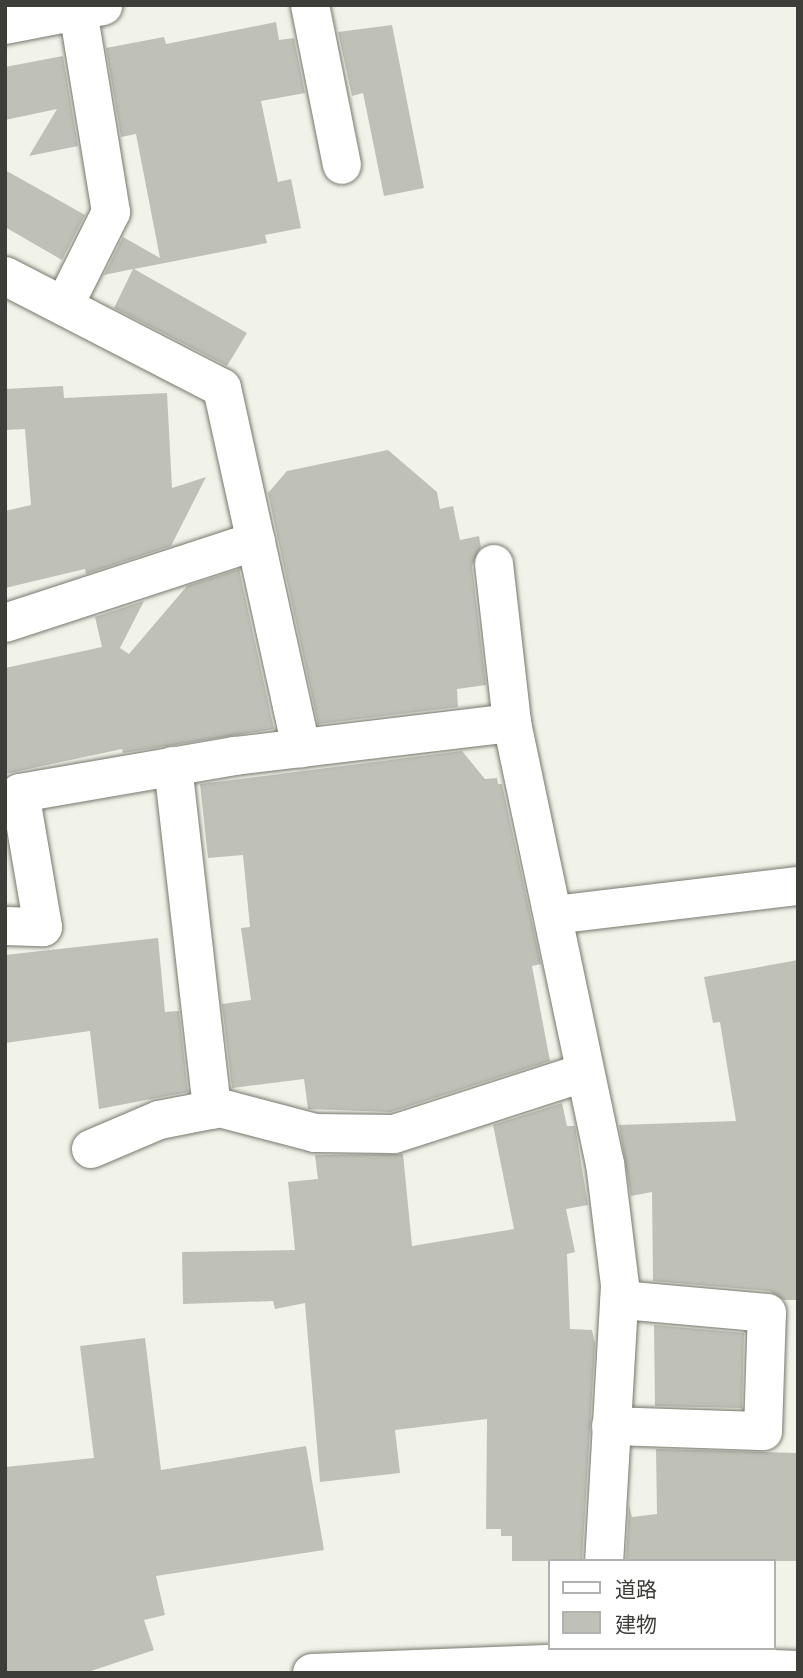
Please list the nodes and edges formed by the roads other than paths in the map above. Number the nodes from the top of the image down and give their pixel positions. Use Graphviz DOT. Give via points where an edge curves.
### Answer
graph roads {
  1 [pos="310,5"];
  2 [pos="92,8"];
  3 [pos="5,25"];
  4 [pos="342,165"];
  5 [pos="5,276"];
  6 [pos="64,306"];
  7 [pos="256,541"];
  8 [pos="494,564"];
  9 [pos="5,623"];
  10 [pos="512,723"];
  11 [pos="301,748"];
  12 [pos="173,766"];
  13 [pos="798,886"];
  14 [pos="554,915"];
  15 [pos="5,926"];
  16 [pos="583,1073"];
  17 [pos="212,1110"];
  18 [pos="91,1149"];
  19 [pos="620,1300"];
  20 [pos="611,1426"];
  21 [pos="604,1559"];
  22 [pos="599,1655"];
  23 [pos="798,1670"];
  24 [pos="312,1673"];
  1 -- 4 [label="street"];
  2 -- 3 [label="street"];
  2 -- 6 [label="street" via="111,212"];
  5 -- 6 [label="street"];
  6 -- 7 [label="street" via="222,388"];
  7 -- 9 [label="street"];
  7 -- 11 [label="street"];
  8 -- 10 [label="street"];
  10 -- 11 [label="street"];
  10 -- 14 [label="street"];
  11 -- 12 [label="street"];
  12 -- 15 [label="street" via="20,793 43,927"];
  12 -- 17 [label="street"];
  13 -- 14 [label="street"];
  14 -- 16 [label="street"];
  16 -- 17 [label="street" via="394,1134 315,1133 220,1108"];
  16 -- 19 [label="street" via="605,1163"];
  17 -- 18 [label="street" via="159,1120"];
  19 -- 20 [label="street"];
  19 -- 20 [label="street" via="767,1313 763,1431"];
  20 -- 21 [label="street"];
  22 -- 23 [label="street"];
  22 -- 24 [label="street"];
}
